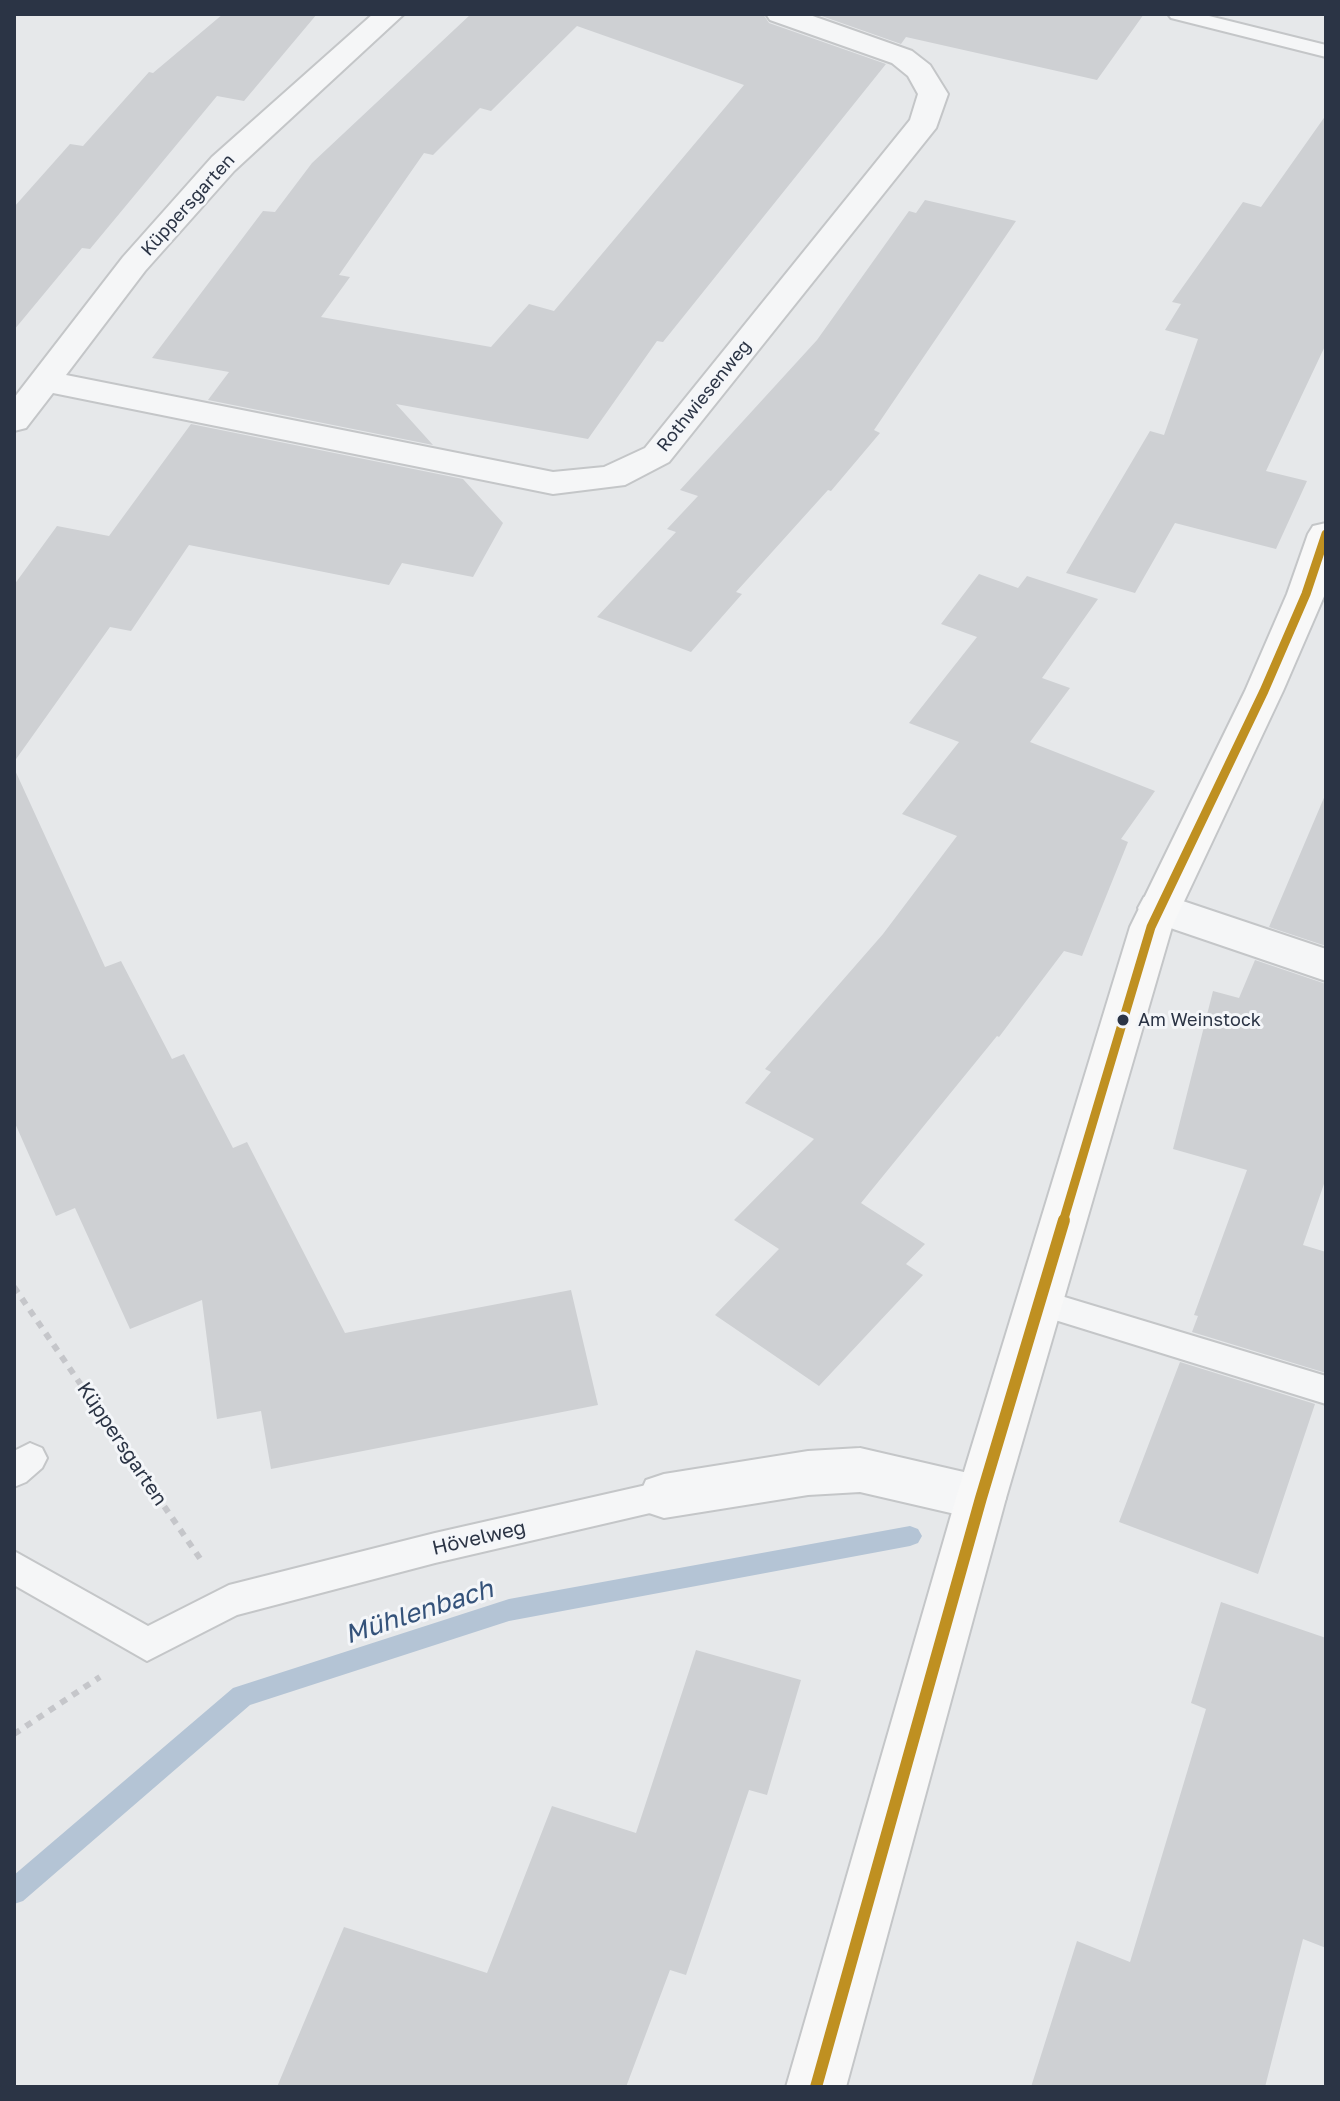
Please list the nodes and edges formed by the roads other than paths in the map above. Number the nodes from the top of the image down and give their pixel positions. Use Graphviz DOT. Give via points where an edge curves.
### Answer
graph roads {
  1 [pos="390,14"];
  2 [pos="780,14"];
  3 [pos="1178,14"];
  4 [pos="1326,51"];
  5 [pos="44,381"];
  6 [pos="14,421"];
  7 [pos="1326,534"];
  8 [pos="1159,908"];
  9 [pos="1326,965"];
  10 [pos="1038,1302"];
  11 [pos="1326,1390"];
  12 [pos="664,1496"];
  13 [pos="981,1498"];
  14 [pos="14,1567"];
  15 [pos="816,2087"];
  1 -- 5 [label="street, Küppersgarten" via="223,164 134,264"];
  2 -- 5 [label="street, Rothwiesenweg" via="902,57 920,71 933,94 925,122 657,455 612,477 553,483"];
  3 -- 4 [label="lane"];
  5 -- 6 [label="street, Küppersgarten"];
  7 -- 8 [label="main road" via="1264,691"];
  8 -- 9 [label="street"];
  8 -- 10 [label="main road" via="1119,1024"];
  10 -- 11 [label="lane"];
  10 -- 13 [label="main road"];
  12 -- 13 [label="street, Hövelweg" via="860,1470"];
  12 -- 14 [label="lane, Hövelweg" via="229,1601 147,1645"];
  13 -- 15 [label="main road"];
}
